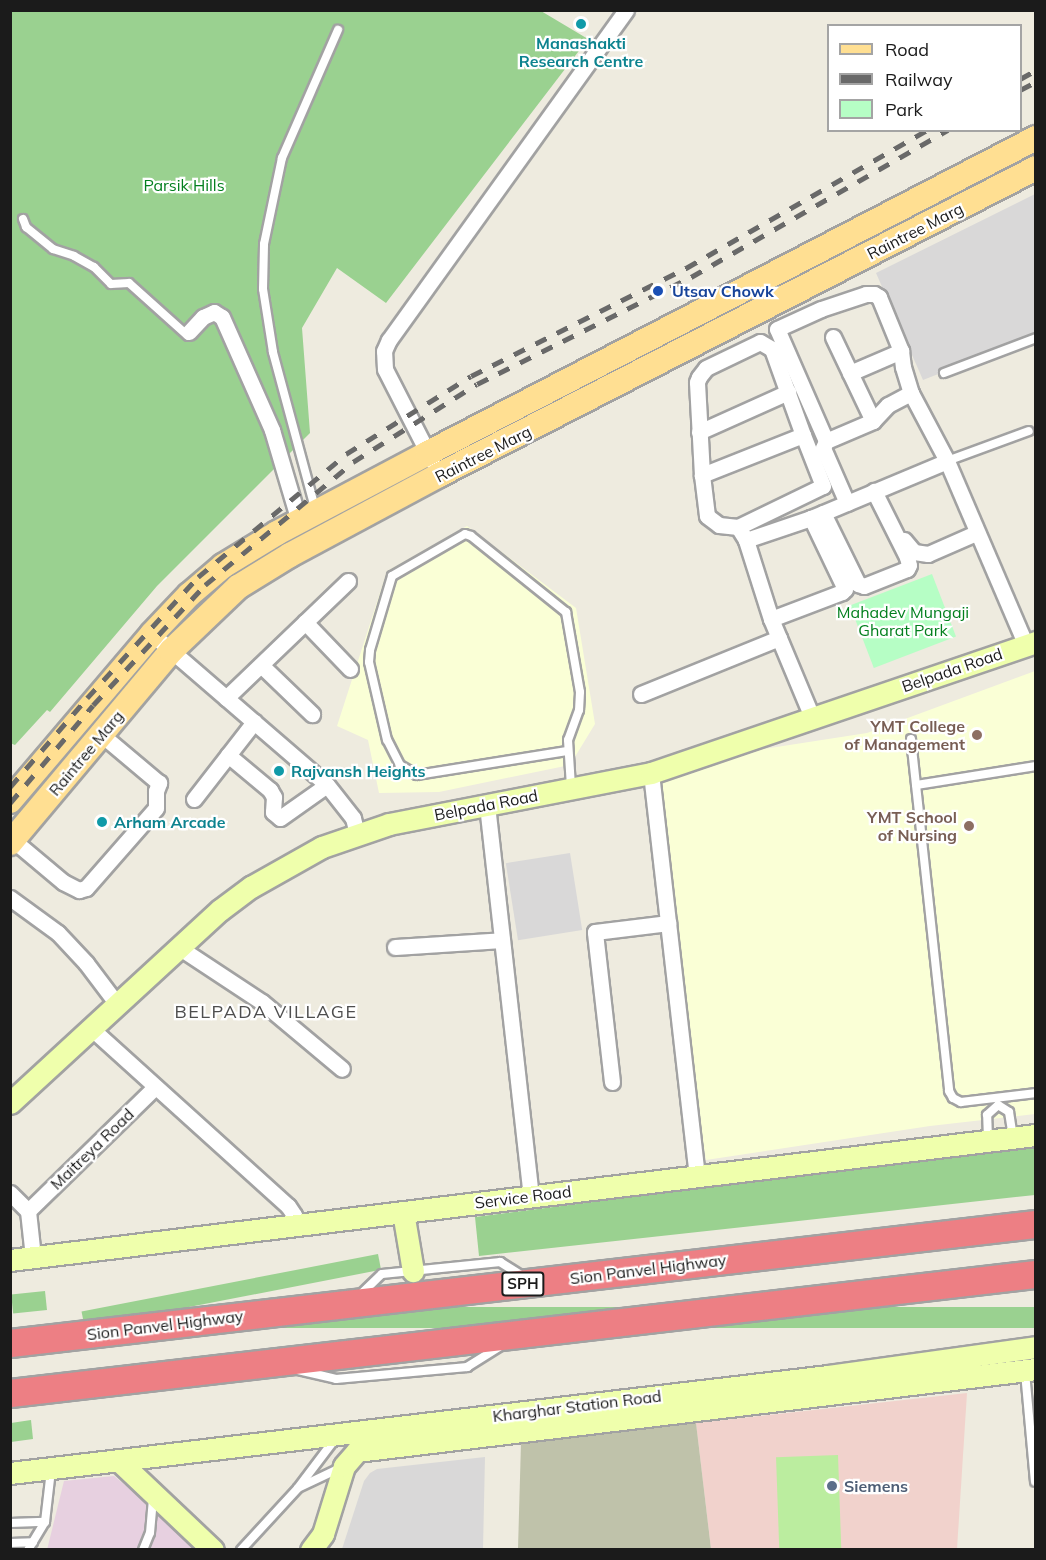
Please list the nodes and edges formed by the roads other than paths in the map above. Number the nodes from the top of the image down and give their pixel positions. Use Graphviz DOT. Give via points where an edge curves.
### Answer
graph roads {
  1 [pos="626,10"];
  2 [pos="338,30"];
  3 [pos="1035,138"];
  4 [pos="1035,168"];
  5 [pos="23,219"];
  6 [pos="189,332"];
  7 [pos="833,337"];
  8 [pos="1035,338"];
  9 [pos="902,351"];
  10 [pos="850,373"];
  11 [pos="944,374"];
  12 [pos="788,392"];
  13 [pos="911,393"];
  14 [pos="873,422"];
  15 [pos="1029,431"];
  16 [pos="699,432"];
  17 [pos="803,435"];
  18 [pos="826,441"];
  19 [pos="428,453"];
  20 [pos="947,461"];
  21 [pos="440,475"];
  22 [pos="702,475"];
  23 [pos="819,487"];
  24 [pos="877,490"];
  25 [pos="847,503"];
  26 [pos="821,513"];
  27 [pos="308,517"];
  28 [pos="738,527"];
  29 [pos="976,533"];
  30 [pos="746,540"];
  31 [pos="348,581"];
  32 [pos="792,618"];
  33 [pos="305,622"];
  34 [pos="775,627"];
  35 [pos="152,634"];
  36 [pos="1030,644"];
  37 [pos="171,651"];
  38 [pos="261,665"];
  39 [pos="350,669"];
  40 [pos="641,694"];
  41 [pos="226,698"];
  42 [pos="312,714"];
  43 [pos="812,717"];
  44 [pos="254,722"];
  45 [pos="102,735"];
  46 [pos="911,739"];
  47 [pos="567,751"];
  48 [pos="228,755"];
  49 [pos="1035,766"];
  50 [pos="651,773"];
  51 [pos="327,785"];
  52 [pos="916,785"];
  53 [pos="572,789"];
  54 [pos="194,799"];
  55 [pos="10,801"];
  56 [pos="488,805"];
  57 [pos="357,834"];
  58 [pos="12,842"];
  59 [pos="10,898"];
  60 [pos="668,923"];
  61 [pos="502,940"];
  62 [pos="395,947"];
  63 [pos="180,948"];
  64 [pos="117,1004"];
  65 [pos="92,1029"];
  66 [pos="342,1069"];
  67 [pos="612,1082"];
  68 [pos="155,1086"];
  69 [pos="1035,1093"];
  70 [pos="998,1101"];
  71 [pos="10,1103"];
  72 [pos="1035,1135"];
  73 [pos="1013,1137"];
  74 [pos="989,1140"];
  75 [pos="697,1176"];
  76 [pos="10,1193"];
  77 [pos="531,1196"];
  78 [pos="28,1211"];
  79 [pos="403,1212"];
  80 [pos="1035,1224"];
  81 [pos="297,1225"];
  82 [pos="33,1257"];
  83 [pos="10,1260"];
  84 [pos="413,1270"];
  85 [pos="1035,1274"];
  86 [pos="534,1282"];
  87 [pos="350,1304"];
  88 [pos="10,1343"];
  89 [pos="1035,1347"];
  90 [pos="1030,1370"];
  91 [pos="829,1385"];
  92 [pos="10,1393"];
  93 [pos="338,1435"];
  94 [pos="118,1460"];
  95 [pos="344,1466"];
  96 [pos="51,1468"];
  97 [pos="10,1473"];
  98 [pos="1035,1482"];
  99 [pos="298,1488"];
  100 [pos="153,1493"];
  101 [pos="45,1522"];
  102 [pos="10,1523"];
  103 [pos="10,1543"];
  104 [pos="317,1544"];
  105 [pos="30,1546"];
  106 [pos="143,1550"];
  107 [pos="213,1550"];
  108 [pos="242,1550"];
  1 -- 19 [label="street" via="388,340 385,369"];
  2 -- 27 [label="lane" via="282,158 264,244 263,289 273,352"];
  3 -- 19 [label="main road, Raintree Marg"];
  4 -- 21 [label="main road, Raintree Marg"];
  5 -- 6 [label="lane" via="26,227 53,249 94,267 111,284 129,283 187,337"];
  6 -- 27 [label="street" via="203,317 214,312 222,317"];
  7 -- 10 [label="street"];
  8 -- 11 [label="lane"];
  9 -- 10 [label="street"];
  9 -- 13 [label="street"];
  9 -- 18 [label="street" via="879,297 874,294 821,309 777,329"];
  10 -- 14 [label="street"];
  12 -- 16 [label="street"];
  12 -- 16 [label="street" via="772,349 760,342 706,368 699,377"];
  12 -- 17 [label="street"];
  13 -- 14 [label="street" via="888,405"];
  13 -- 20 [label="street"];
  14 -- 18 [label="street"];
  15 -- 20 [label="lane"];
  16 -- 22 [label="street"];
  17 -- 22 [label="street"];
  17 -- 23 [label="street" via="823,483"];
  18 -- 25 [label="street" via="823,448"];
  19 -- 21 [label="street"];
  19 -- 27 [label="main road, Raintree Marg"];
  20 -- 24 [label="street"];
  20 -- 29 [label="street"];
  21 -- 37 [label="main road, Raintree Marg" via="238,587"];
  22 -- 28 [label="street" via="707,516 719,525"];
  23 -- 26 [label="street"];
  23 -- 28 [label="street"];
  24 -- 25 [label="street"];
  24 -- 26 [label="street" via="907,557 907,569 864,586 858,584"];
  24 -- 29 [label="street" via="914,552 928,555"];
  25 -- 26 [label="street"];
  26 -- 30 [label="street"];
  26 -- 34 [label="street" via="845,589"];
  27 -- 35 [label="main road, Raintree Marg" via="223,566"];
  28 -- 30 [label="street"];
  29 -- 36 [label="street"];
  30 -- 34 [label="street"];
  31 -- 33 [label="street"];
  32 -- 34 [label="street"];
  33 -- 38 [label="street"];
  33 -- 39 [label="street"];
  34 -- 40 [label="street"];
  34 -- 43 [label="street"];
  35 -- 37 [label="street"];
  35 -- 55 [label="main road, Raintree Marg"];
  36 -- 43 [label="street, Belpada Road"];
  37 -- 41 [label="street"];
  37 -- 45 [label="main road, Raintree Marg"];
  38 -- 41 [label="street"];
  38 -- 42 [label="street"];
  41 -- 44 [label="street"];
  43 -- 50 [label="street, Belpada Road"];
  44 -- 48 [label="street"];
  44 -- 51 [label="street"];
  45 -- 58 [label="main road, Raintree Marg"];
  45 -- 58 [label="street" via="159,783 156,808 86,888 79,890"];
  46 -- 52 [label="lane"];
  47 -- 47 [label="lane" via="417,775 400,765 387,740 369,662 392,576 465,534 559,605 569,623 580,692"];
  47 -- 53 [label="lane"];
  48 -- 51 [label="street" via="270,790 273,812 280,818"];
  48 -- 54 [label="street"];
  49 -- 52 [label="lane"];
  50 -- 53 [label="street, Belpada Road"];
  50 -- 60 [label="street"];
  51 -- 57 [label="street" via="352,818"];
  52 -- 70 [label="lane" via="949,1091 961,1102"];
  53 -- 56 [label="street, Belpada Road"];
  56 -- 57 [label="street, Belpada Road"];
  56 -- 61 [label="street"];
  57 -- 63 [label="street, Belpada Road" via="313,851 251,887"];
  59 -- 64 [label="street" via="58,933"];
  60 -- 67 [label="street" via="595,932"];
  60 -- 75 [label="street"];
  61 -- 62 [label="street"];
  61 -- 77 [label="street"];
  63 -- 64 [label="street, Belpada Road"];
  63 -- 66 [label="street" via="262,1002"];
  64 -- 65 [label="street, Belpada Road"];
  65 -- 68 [label="street"];
  65 -- 71 [label="street, Belpada Road"];
  68 -- 78 [label="street, Maitreya Road"];
  68 -- 81 [label="street" via="288,1206"];
  69 -- 70 [label="lane"];
  70 -- 73 [label="lane" via="1009,1112"];
  70 -- 74 [label="lane" via="987,1115"];
  72 -- 73 [label="street, Service Road"];
  73 -- 74 [label="street, Service Road"];
  74 -- 75 [label="street, Service Road"];
  75 -- 77 [label="street, Service Road"];
  76 -- 78 [label="street"];
  77 -- 79 [label="street, Service Road"];
  78 -- 82 [label="street"];
  79 -- 81 [label="street, Service Road"];
  79 -- 84 [label="street"];
  80 -- 86 [label="highway, Sion Panvel Highway / SPH"];
  81 -- 82 [label="street, Service Road"];
  82 -- 83 [label="street, Service Road"];
  84 -- 86 [label="lane" via="500,1262"];
  84 -- 87 [label="lane" via="382,1274"];
  85 -- 92 [label="highway"];
  86 -- 87 [label="highway, Sion Panvel Highway / SPH"];
  87 -- 88 [label="highway, Sion Panvel Highway / SPH"];
  89 -- 91 [label="street, Kharghar Station Road"];
  90 -- 91 [label="street, Kharghar Station Road"];
  90 -- 98 [label="lane"];
  91 -- 93 [label="street, Kharghar Station Road"];
  91 -- 95 [label="street, Kharghar Station Road" via="357,1451"];
  93 -- 94 [label="street, Kharghar Station Road"];
  93 -- 99 [label="lane"];
  94 -- 96 [label="street, Kharghar Station Road"];
  94 -- 100 [label="street"];
  95 -- 99 [label="lane"];
  95 -- 104 [label="street"];
  96 -- 97 [label="street, Kharghar Station Road"];
  96 -- 101 [label="lane"];
  99 -- 108 [label="lane"];
  100 -- 106 [label="lane" via="150,1533"];
  100 -- 107 [label="street"];
  101 -- 102 [label="lane"];
  101 -- 105 [label="lane"];
  103 -- 105 [label="lane"];
}
